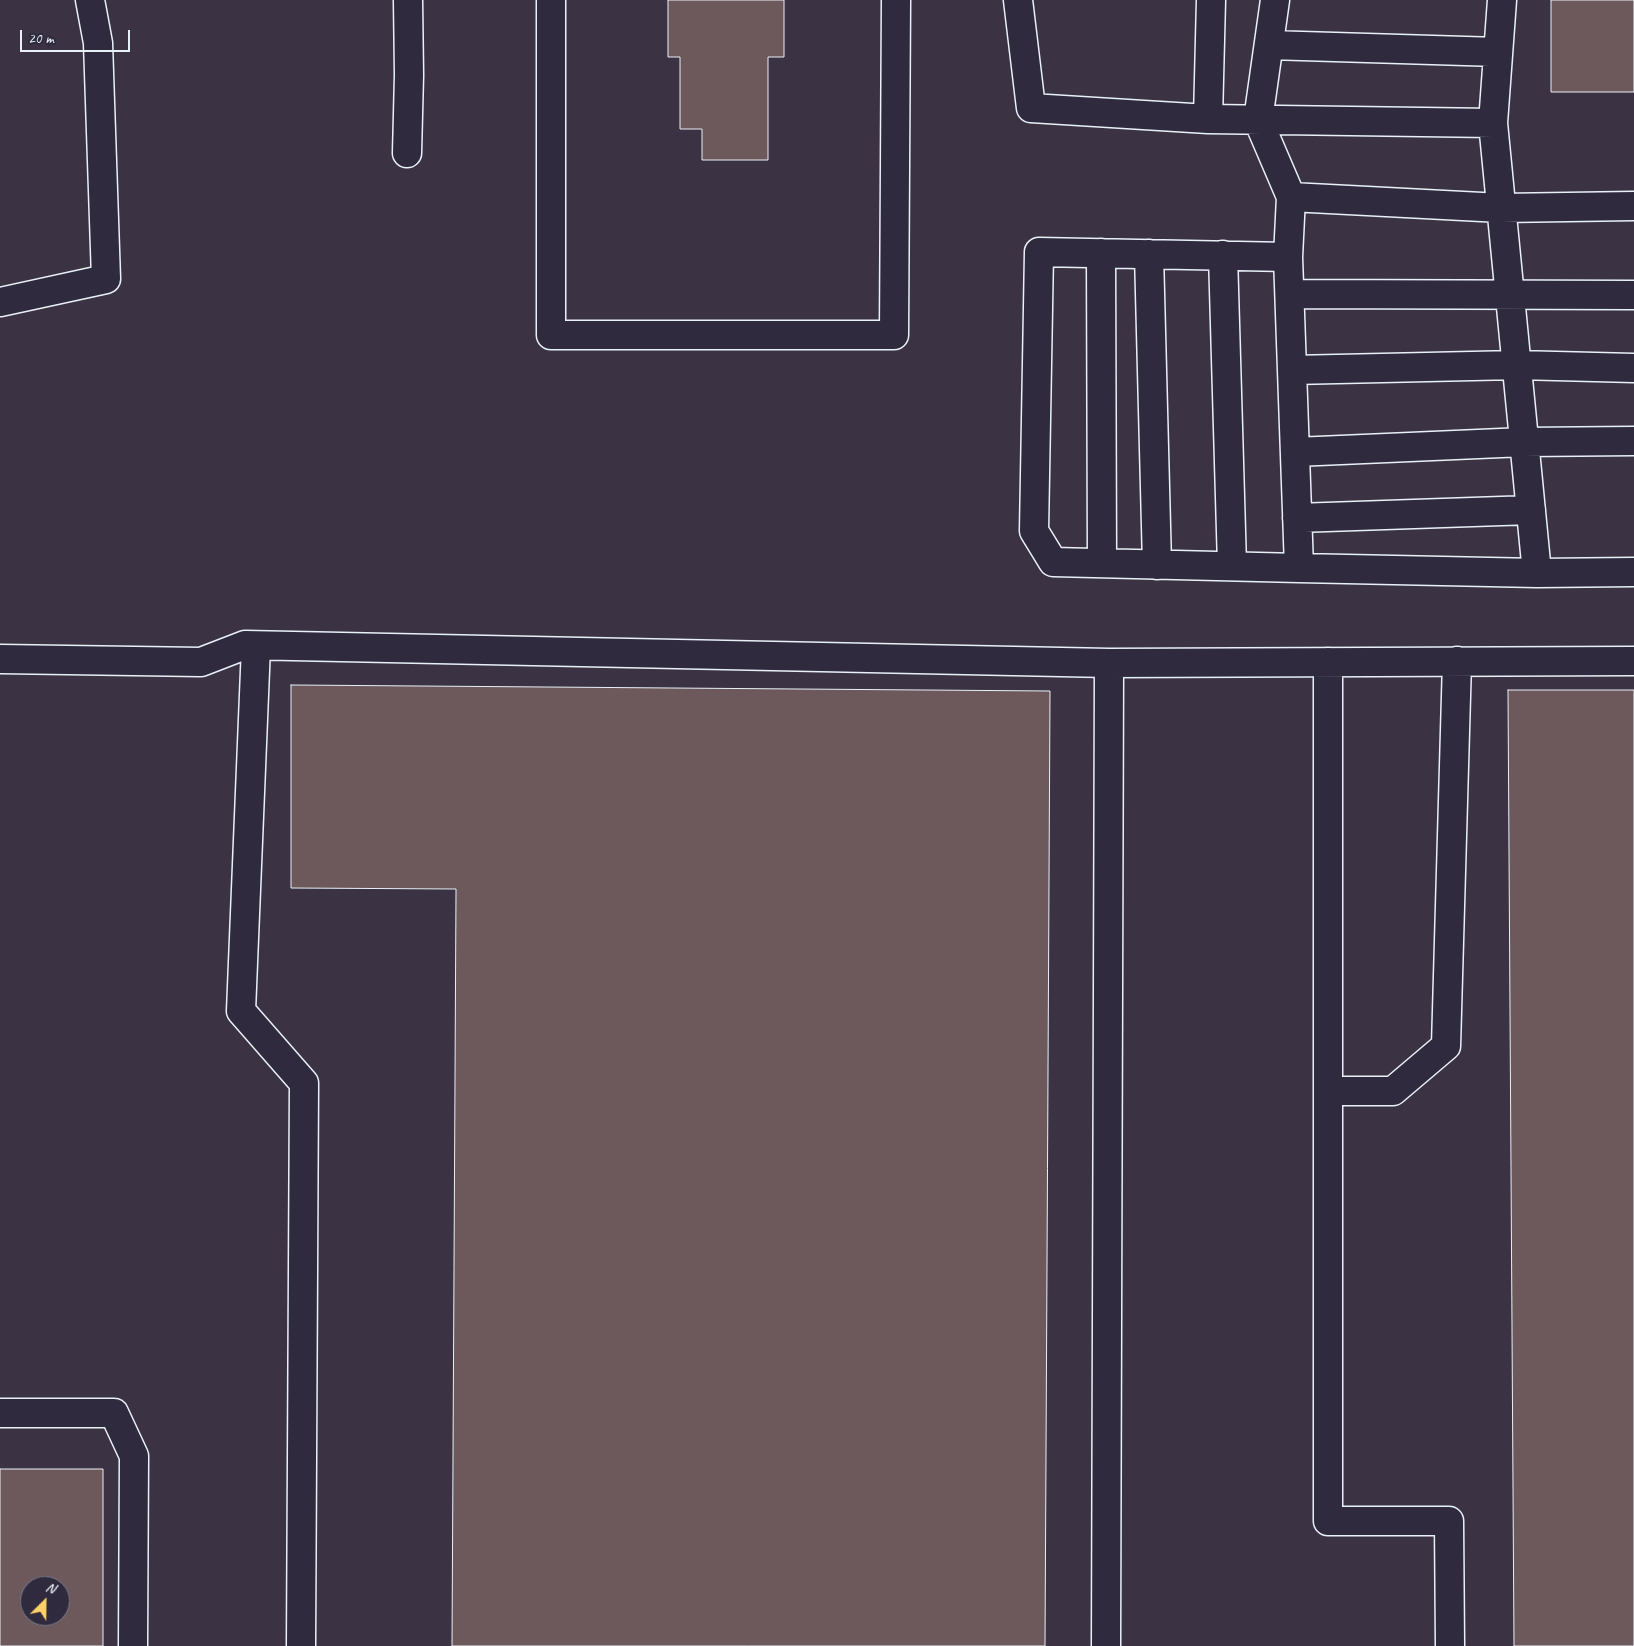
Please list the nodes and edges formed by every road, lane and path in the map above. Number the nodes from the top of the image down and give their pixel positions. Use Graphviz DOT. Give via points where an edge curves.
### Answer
graph roads {
  1 [pos="90,0"];
  2 [pos="408,0"];
  3 [pos="551,0"];
  4 [pos="896,0"];
  5 [pos="1018,0"];
  6 [pos="1212,0"];
  7 [pos="1275,0"];
  8 [pos="1502,0"];
  9 [pos="1269,45"];
  10 [pos="1498,52"];
  11 [pos="1208,119"];
  12 [pos="1258,120"];
  13 [pos="1493,123"];
  14 [pos="407,153"];
  15 [pos="1291,197"];
  16 [pos="1634,206"];
  17 [pos="1502,208"];
  18 [pos="1101,253"];
  19 [pos="1149,254"];
  20 [pos="1223,255"];
  21 [pos="1288,257"];
  22 [pos="1290,294"];
  23 [pos="1509,294"];
  24 [pos="1634,295"];
  25 [pos="0,302"];
  26 [pos="1516,365"];
  27 [pos="1634,368"];
  28 [pos="1292,370"];
  29 [pos="1524,442"];
  30 [pos="1634,442"];
  31 [pos="1295,452"];
  32 [pos="1531,510"];
  33 [pos="1297,518"];
  34 [pos="1102,563"];
  35 [pos="1157,565"];
  36 [pos="1232,566"];
  37 [pos="1299,568"];
  38 [pos="1634,572"];
  39 [pos="1537,573"];
  40 [pos="256,646"];
  41 [pos="0,658"];
  42 [pos="1634,661"];
  43 [pos="1328,662"];
  44 [pos="1457,662"];
  45 [pos="1109,663"];
  46 [pos="1328,1091"];
  47 [pos="0,1413"];
  48 [pos="133,1646"];
  49 [pos="301,1646"];
  50 [pos="1106,1646"];
  51 [pos="1450,1646"];
  1 -- 25 [label="lane" via="98,43 106,279"];
  2 -- 14 [label="lane"];
  3 -- 4 [label="lane" via="551,335 894,335"];
  5 -- 11 [label="lane" via="1031,108"];
  6 -- 11 [label="lane"];
  7 -- 9 [label="lane"];
  8 -- 10 [label="lane"];
  9 -- 10 [label="lane"];
  9 -- 12 [label="lane"];
  10 -- 13 [label="lane"];
  11 -- 12 [label="lane"];
  12 -- 13 [label="lane"];
  12 -- 15 [label="lane"];
  13 -- 17 [label="lane"];
  15 -- 17 [label="lane"];
  15 -- 21 [label="lane"];
  16 -- 17 [label="lane"];
  17 -- 23 [label="lane"];
  18 -- 19 [label="lane"];
  18 -- 34 [label="lane"];
  18 -- 34 [label="lane" via="1039,252 1034,531 1053,562"];
  19 -- 20 [label="lane"];
  19 -- 35 [label="lane"];
  20 -- 21 [label="lane"];
  20 -- 36 [label="lane"];
  21 -- 22 [label="lane"];
  22 -- 23 [label="lane"];
  22 -- 28 [label="lane"];
  23 -- 24 [label="lane"];
  23 -- 26 [label="lane"];
  26 -- 27 [label="lane"];
  26 -- 28 [label="lane"];
  26 -- 29 [label="lane"];
  28 -- 31 [label="lane"];
  29 -- 30 [label="lane"];
  29 -- 31 [label="lane"];
  29 -- 32 [label="lane"];
  31 -- 33 [label="lane"];
  32 -- 33 [label="lane"];
  32 -- 39 [label="lane"];
  33 -- 37 [label="lane"];
  34 -- 35 [label="lane"];
  35 -- 36 [label="lane"];
  36 -- 37 [label="lane"];
  37 -- 39 [label="lane"];
  38 -- 39 [label="lane"];
  40 -- 41 [label="lane" via="244,645 201,662"];
  40 -- 45 [label="lane"];
  40 -- 49 [label="lane" via="241,1011 304,1083"];
  42 -- 44 [label="lane"];
  43 -- 44 [label="lane"];
  43 -- 45 [label="lane"];
  43 -- 46 [label="lane"];
  44 -- 46 [label="lane" via="1446,1046 1394,1091"];
  45 -- 50 [label="lane"];
  46 -- 51 [label="lane" via="1328,1521 1449,1521"];
  47 -- 48 [label="lane" via="114,1413 134,1456"];
}
